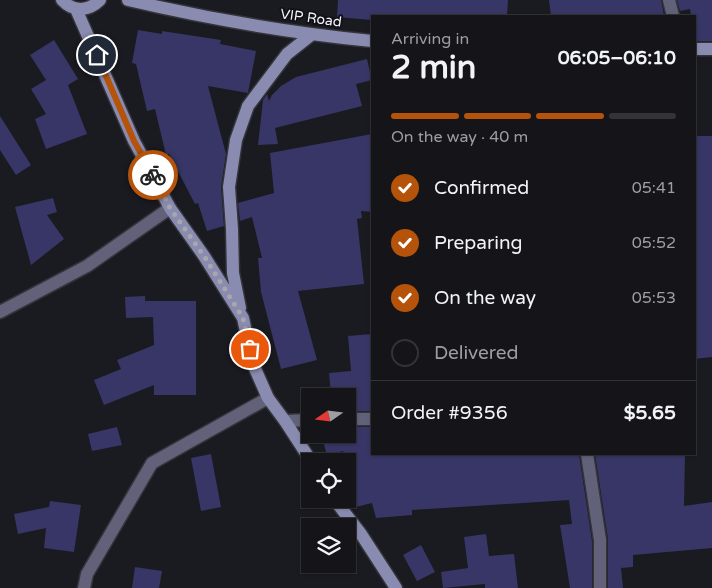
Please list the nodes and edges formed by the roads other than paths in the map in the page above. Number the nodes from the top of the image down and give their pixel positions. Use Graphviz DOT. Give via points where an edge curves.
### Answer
graph roads {
  1 [pos="62,0"];
  2 [pos="100,0"];
  3 [pos="128,0"];
  4 [pos="669,0"];
  5 [pos="76,9"];
  6 [pos="673,15"];
  7 [pos="311,35"];
  8 [pos="371,41"];
  9 [pos="696,49"];
  10 [pos="712,49"];
  11 [pos="170,208"];
  12 [pos="0,312"];
  13 [pos="243,318"];
  14 [pos="268,398"];
  15 [pos="356,419"];
  16 [pos="371,419"];
  17 [pos="301,420"];
  18 [pos="285,421"];
  19 [pos="306,453"];
  20 [pos="587,455"];
  21 [pos="341,508"];
  22 [pos="84,588"];
  23 [pos="396,588"];
  24 [pos="600,588"];
  1 -- 5 [label="street"];
  2 -- 5 [label="street" via="90,8"];
  3 -- 7 [label="street, VIP Road"];
  4 -- 6 [label="street"];
  5 -- 11 [label="street" via="134,141"];
  7 -- 8 [label="street, VIP Road"];
  7 -- 13 [label="street" via="287,54 248,106 236,140 228,187 233,273"];
  9 -- 10 [label="street"];
  11 -- 12 [label="street" via="87,266"];
  11 -- 13 [label="street"];
  13 -- 14 [label="street" via="254,364"];
  14 -- 18 [label="street"];
  14 -- 22 [label="street" via="152,463 87,574"];
  15 -- 16 [label="street"];
  17 -- 18 [label="street"];
  18 -- 19 [label="street"];
  20 -- 24 [label="street" via="600,540"];
  21 -- 23 [label="street"];
}
